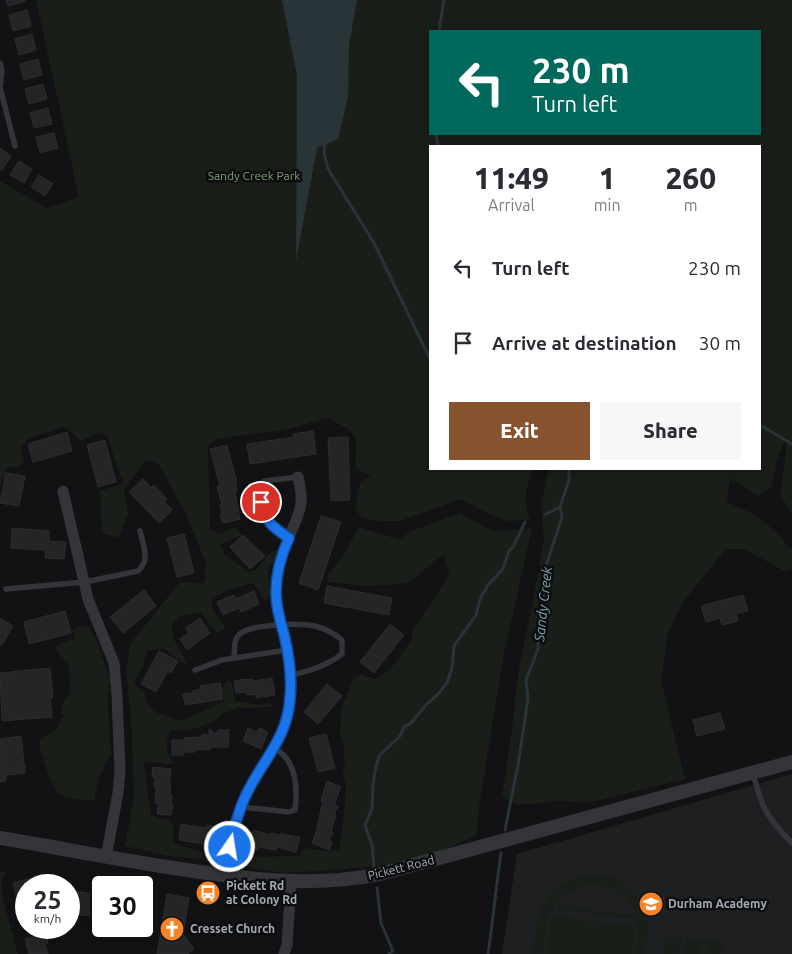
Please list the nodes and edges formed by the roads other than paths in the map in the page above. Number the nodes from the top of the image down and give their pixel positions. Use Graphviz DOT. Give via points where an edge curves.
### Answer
graph roads {
  1 [pos="0,63"];
  2 [pos="0,87"];
  3 [pos="15,146"];
  4 [pos="298,477"];
  5 [pos="63,491"];
  6 [pos="140,531"];
  7 [pos="289,538"];
  8 [pos="85,582"];
  9 [pos="6,590"];
  10 [pos="280,624"];
  11 [pos="287,650"];
  12 [pos="234,658"];
  13 [pos="195,670"];
  14 [pos="291,675"];
  15 [pos="275,748"];
  16 [pos="792,762"];
  17 [pos="753,773"];
  18 [pos="241,806"];
  19 [pos="0,838"];
  20 [pos="792,843"];
  21 [pos="106,857"];
  22 [pos="227,876"];
  23 [pos="291,882"];
  24 [pos="284,954"];
  1 -- 2 [label="lane"];
  2 -- 3 [label="lane"];
  4 -- 7 [label="street" via="301,504"];
  4 -- 7 [label="lane" via="264,481 260,487 266,519"];
  5 -- 8 [label="street"];
  6 -- 8 [label="lane" via="146,558 138,571"];
  7 -- 10 [label="street" via="276,582"];
  8 -- 9 [label="lane"];
  8 -- 21 [label="street" via="88,599 114,663 117,696 120,770"];
  10 -- 11 [label="street"];
  10 -- 12 [label="lane" via="241,633 235,640"];
  10 -- 14 [label="lane" via="314,626 334,633 342,640 342,654 331,662"];
  11 -- 12 [label="lane"];
  11 -- 14 [label="street"];
  12 -- 13 [label="lane"];
  14 -- 15 [label="street" via="289,709"];
  15 -- 18 [label="street"];
  15 -- 18 [label="lane" via="288,760 294,776 295,810"];
  16 -- 17 [label="street, Pickett Road"];
  17 -- 20 [label="lane" via="767,816"];
  17 -- 23 [label="street, Pickett Road" via="380,874 346,880"];
  18 -- 22 [label="street" via="230,847"];
  19 -- 21 [label="street, Pickett Road"];
  21 -- 22 [label="street, Pickett Road"];
  22 -- 23 [label="street, Pickett Road"];
  23 -- 24 [label="street"];
}
